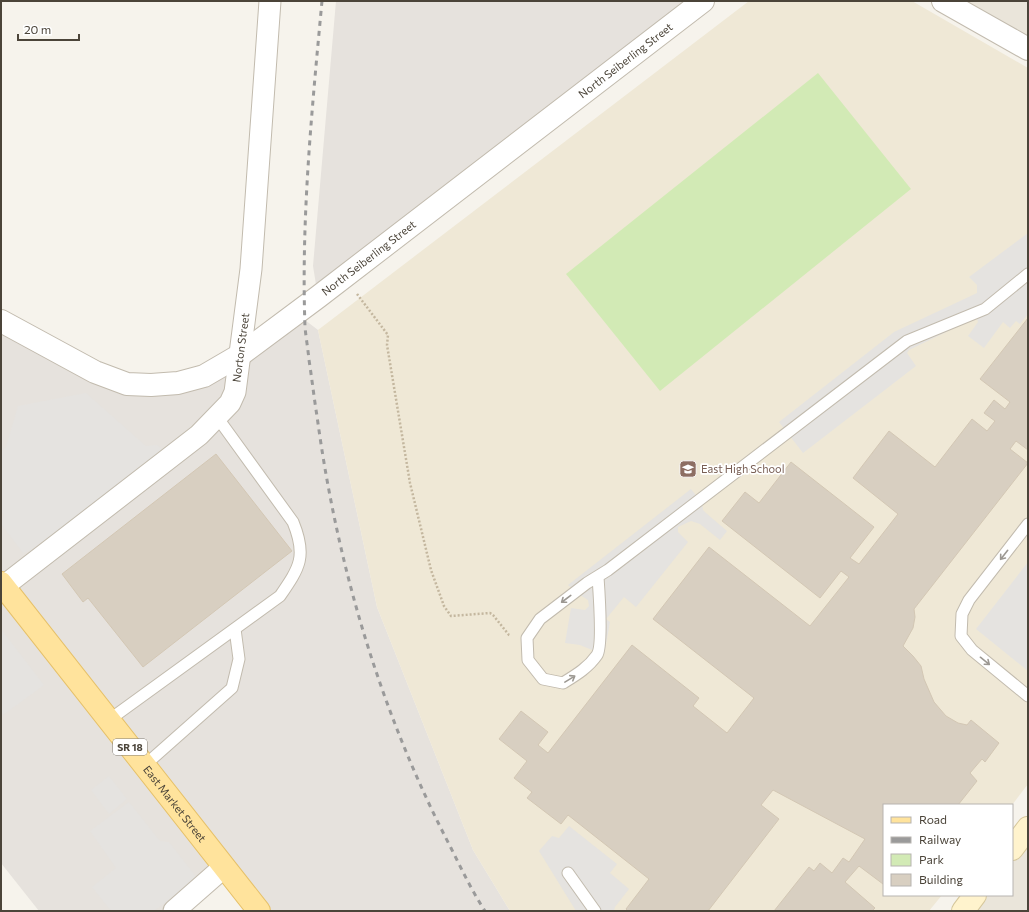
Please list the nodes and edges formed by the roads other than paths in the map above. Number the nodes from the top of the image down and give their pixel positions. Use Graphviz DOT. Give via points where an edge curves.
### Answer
graph roads {
  1 [pos="270,1"];
  2 [pos="703,1"];
  3 [pos="943,1"];
  4 [pos="1028,49"];
  5 [pos="1028,274"];
  6 [pos="1,321"];
  7 [pos="240,355"];
  8 [pos="217,417"];
  9 [pos="1028,524"];
  10 [pos="598,577"];
  11 [pos="2,585"];
  12 [pos="234,629"];
  13 [pos="1028,696"];
  14 [pos="109,720"];
  15 [pos="145,765"];
  16 [pos="1028,828"];
  17 [pos="1013,848"];
  18 [pos="224,867"];
  19 [pos="568,873"];
  20 [pos="974,896"];
  21 [pos="174,911"];
  22 [pos="259,911"];
  23 [pos="595,911"];
  24 [pos="963,911"];
  1 -- 7 [label="street, Norton Street" via="251,269"];
  2 -- 7 [label="street, North Seiberling Street"];
  3 -- 4 [label="street"];
  5 -- 10 [label="lane" via="985,309 907,341"];
  6 -- 7 [label="street, North Seiberling Street" via="95,372 127,384 178,383 204,376"];
  7 -- 8 [label="street, Norton Street" via="235,392"];
  8 -- 11 [label="street, Norton Street" via="199,435"];
  8 -- 12 [label="lane" via="293,522 299,536 301,552 294,576 280,596"];
  9 -- 13 [label="lane, one-way" via="969,600 962,614 961,636 972,650"];
  10 -- 10 [label="lane, one-way" via="540,619 527,638 528,660 543,679 563,683 584,671 598,654"];
  11 -- 14 [label="main road, East Market Street / SR 18"];
  12 -- 14 [label="lane"];
  12 -- 15 [label="lane" via="239,659 232,688"];
  14 -- 15 [label="main road, East Market Street / SR 18"];
  15 -- 18 [label="main road, East Market Street / SR 18"];
  16 -- 17 [label="main road"];
  18 -- 21 [label="street"];
  18 -- 22 [label="main road, East Market Street / SR 18"];
  19 -- 23 [label="lane"];
  20 -- 24 [label="main road"];
}
